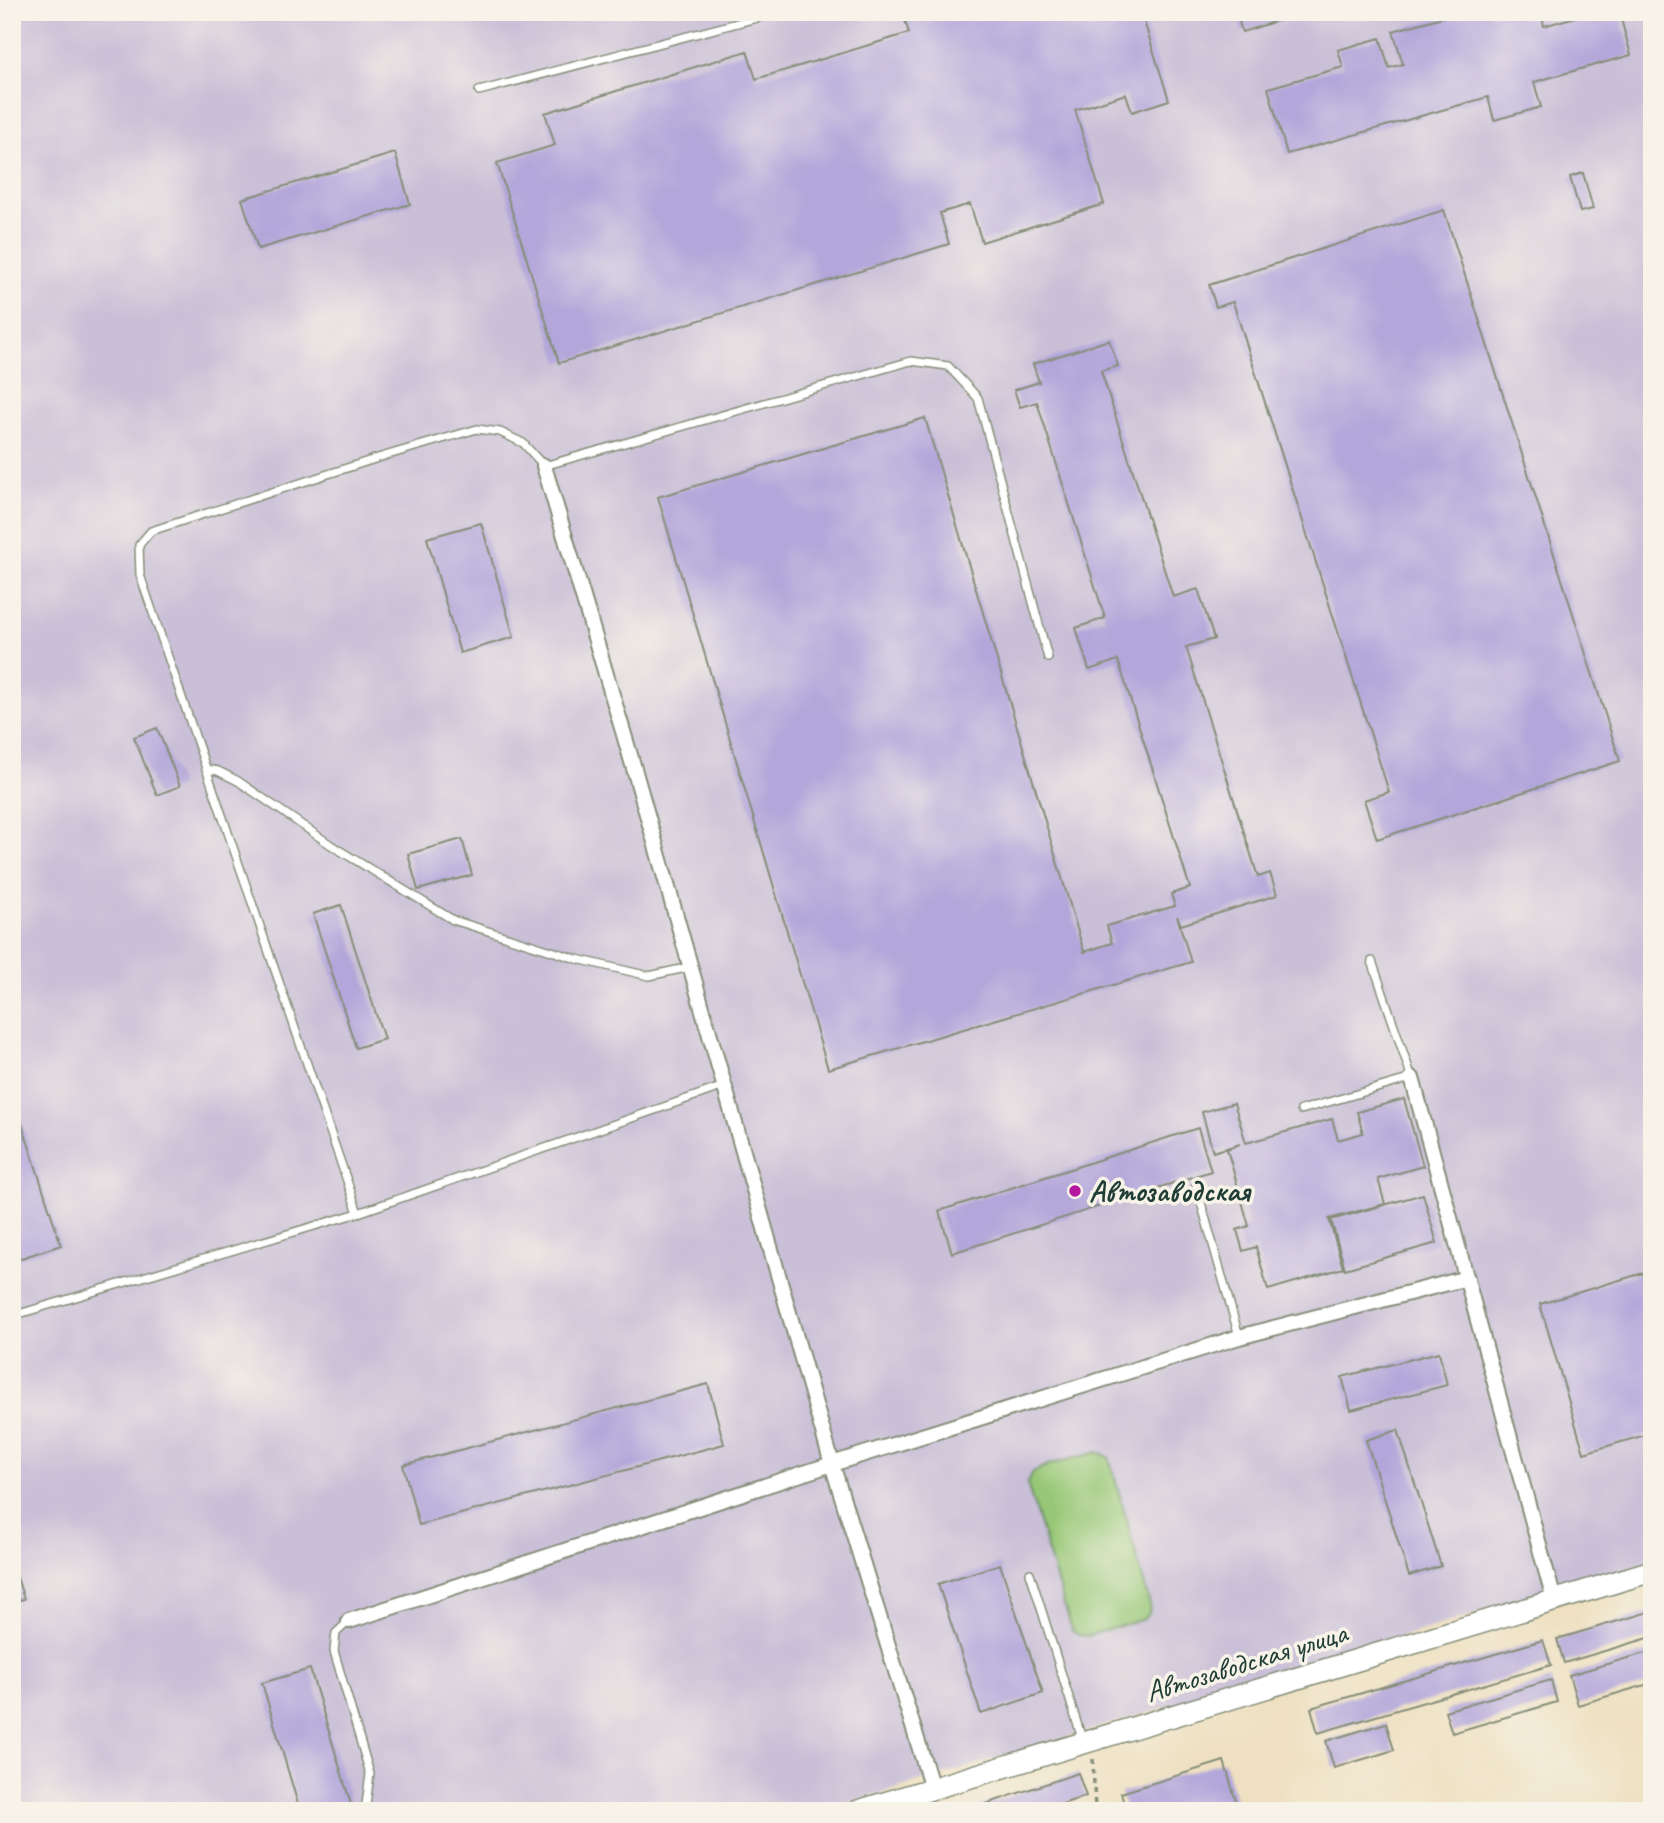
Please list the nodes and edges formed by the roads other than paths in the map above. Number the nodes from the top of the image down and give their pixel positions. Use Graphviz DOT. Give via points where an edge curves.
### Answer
graph roads {
  1 [pos="779,12"];
  2 [pos="479,91"];
  3 [pos="544,466"];
  4 [pos="1048,658"];
  5 [pos="206,769"];
  6 [pos="1372,961"];
  7 [pos="690,967"];
  8 [pos="1412,1078"];
  9 [pos="724,1086"];
  10 [pos="1301,1110"];
  11 [pos="1196,1185"];
  12 [pos="358,1213"];
  13 [pos="1467,1278"];
  14 [pos="12,1316"];
  15 [pos="1239,1337"];
  16 [pos="832,1464"];
  17 [pos="1652,1571"];
  18 [pos="1030,1573"];
  19 [pos="1554,1600"];
  20 [pos="349,1621"];
  21 [pos="1088,1741"];
  22 [pos="932,1788"];
  23 [pos="366,1805"];
  24 [pos="858,1811"];
  1 -- 2 [label="lane"];
  3 -- 4 [label="lane" via="911,361 948,366 978,398"];
  3 -- 5 [label="lane" via="523,443 500,432 477,429 151,531 139,545 140,575"];
  3 -- 7 [label="street"];
  5 -- 7 [label="lane" via="238,780 331,845 453,920 649,976"];
  5 -- 12 [label="lane"];
  6 -- 8 [label="lane"];
  7 -- 9 [label="street"];
  8 -- 10 [label="lane"];
  8 -- 13 [label="street"];
  9 -- 12 [label="lane"];
  9 -- 16 [label="street"];
  11 -- 15 [label="lane"];
  12 -- 14 [label="lane"];
  13 -- 15 [label="street"];
  13 -- 19 [label="street"];
  15 -- 16 [label="street"];
  16 -- 20 [label="street"];
  16 -- 22 [label="street"];
  17 -- 19 [label="street, Автозаводская улица"];
  18 -- 21 [label="lane"];
  19 -- 21 [label="street, Автозаводская улица"];
  20 -- 23 [label="lane" via="336,1633 334,1651 370,1774"];
  21 -- 22 [label="street, Автозаводская улица"];
  22 -- 24 [label="street, Автозаводская улица"];
}
